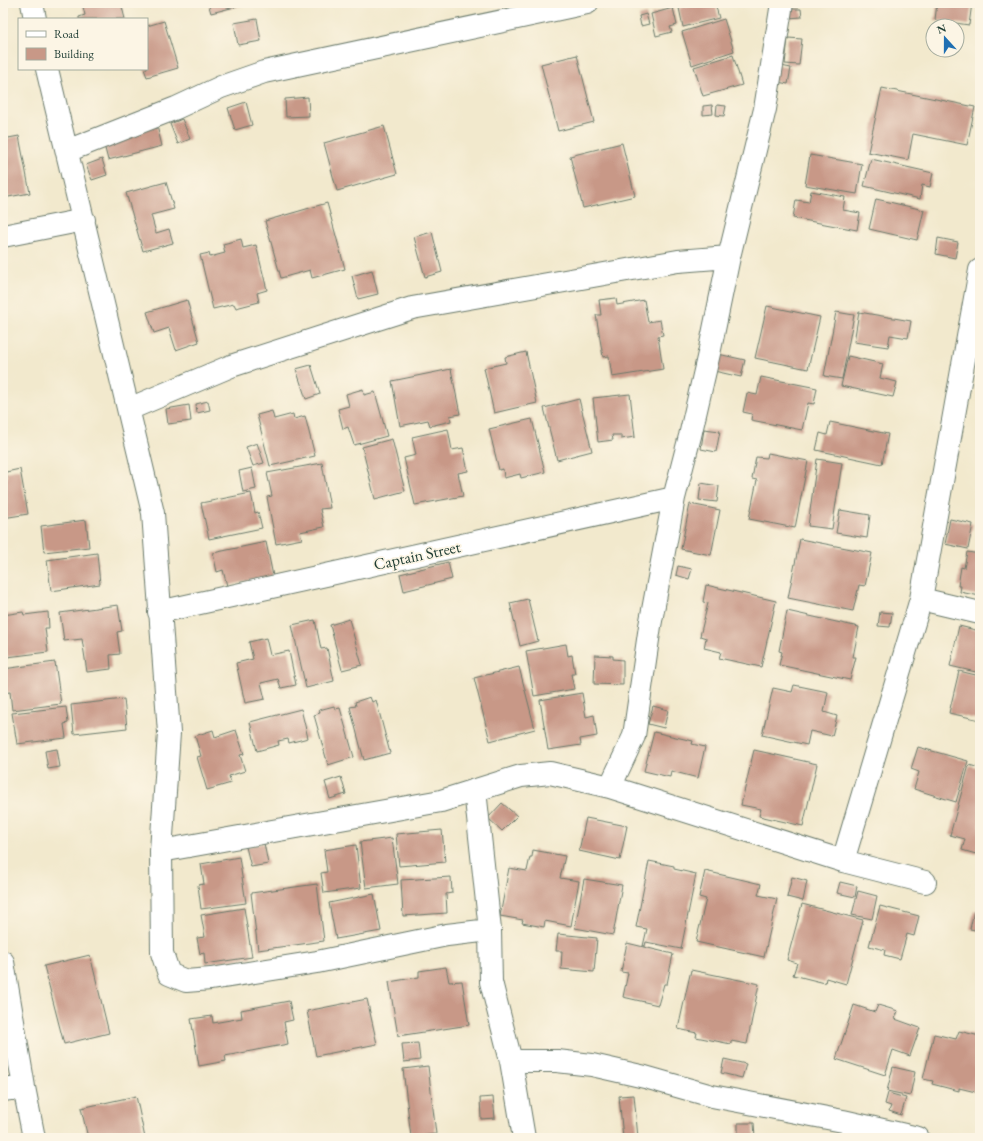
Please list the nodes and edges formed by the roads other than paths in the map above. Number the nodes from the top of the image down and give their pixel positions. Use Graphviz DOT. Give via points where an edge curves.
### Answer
graph roads {
  1 [pos="32,3"];
  2 [pos="587,3"];
  3 [pos="782,3"];
  4 [pos="35,18"];
  5 [pos="47,70"];
  6 [pos="67,150"];
  7 [pos="84,220"];
  8 [pos="3,236"];
  9 [pos="729,257"];
  10 [pos="980,270"];
  11 [pos="128,409"];
  12 [pos="674,498"];
  13 [pos="922,599"];
  14 [pos="160,612"];
  15 [pos="980,613"];
  16 [pos="610,787"];
  17 [pos="474,790"];
  18 [pos="161,851"];
  19 [pos="843,861"];
  20 [pos="925,882"];
  21 [pos="490,930"];
  22 [pos="3,962"];
  23 [pos="511,1061"];
  24 [pos="13,1089"];
  25 [pos="34,1138"];
  26 [pos="524,1138"];
  27 [pos="918,1138"];
  1 -- 4 [label="street"];
  2 -- 6 [label="street" via="264,72 221,86 176,108"];
  3 -- 9 [label="street" via="765,109"];
  5 -- 6 [label="street"];
  6 -- 7 [label="street"];
  7 -- 8 [label="street"];
  7 -- 11 [label="street"];
  9 -- 11 [label="street" via="678,262 412,308 231,366"];
  9 -- 12 [label="street" via="709,357"];
  10 -- 13 [label="street"];
  11 -- 14 [label="street" via="153,512"];
  12 -- 14 [label="street, Captain Street"];
  12 -- 16 [label="street" via="650,626 634,736"];
  13 -- 15 [label="street"];
  13 -- 19 [label="street"];
  14 -- 18 [label="street" via="169,733"];
  16 -- 17 [label="street" via="550,773 521,776"];
  16 -- 19 [label="street"];
  17 -- 18 [label="street" via="441,801"];
  17 -- 21 [label="street"];
  18 -- 21 [label="street" via="162,953 169,974 186,981 251,973"];
  19 -- 20 [label="street"];
  21 -- 23 [label="street" via="491,982"];
  22 -- 24 [label="street"];
  23 -- 26 [label="street"];
  23 -- 27 [label="street" via="557,1061 592,1065 712,1096"];
  24 -- 25 [label="street"];
}
